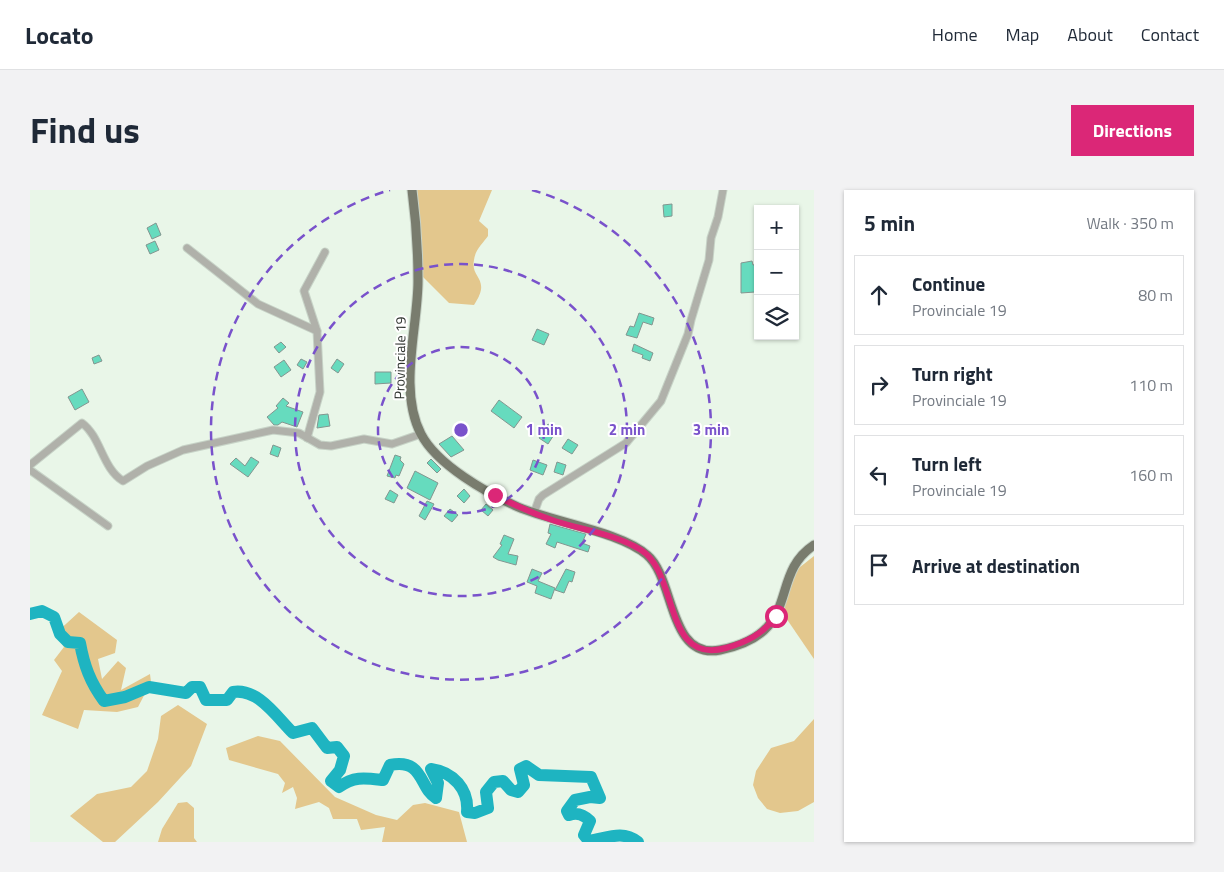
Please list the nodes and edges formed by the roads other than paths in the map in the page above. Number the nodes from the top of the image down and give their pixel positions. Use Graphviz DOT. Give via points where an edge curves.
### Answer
graph roads {
  1 [pos="412,190"];
  2 [pos="723,190"];
  3 [pos="187,248"];
  4 [pos="325,252"];
  5 [pos="317,331"];
  6 [pos="421,434"];
  7 [pos="306,438"];
  8 [pos="30,465"];
  9 [pos="30,470"];
  10 [pos="534,513"];
  11 [pos="108,526"];
  12 [pos="814,545"];
  1 -- 6 [label="main road, Provinciale 19" via="418,283 412,345 412,403"];
  2 -- 10 [label="street" via="711,238 710,260 688,334 661,401 626,443 543,495"];
  3 -- 5 [label="street" via="258,304"];
  4 -- 5 [label="street" via="304,291"];
  5 -- 7 [label="street" via="320,392"];
  6 -- 7 [label="street" via="392,444 364,439 320,445"];
  6 -- 10 [label="main road, Provinciale 19" via="442,458 481,488"];
  7 -- 8 [label="street" via="291,431 273,430 183,450 123,481 111,470 95,437 82,423"];
  9 -- 11 [label="street"];
  10 -- 12 [label="main road, Provinciale 19" via="609,537 648,555 659,571 680,629 688,640 704,650 742,644 769,626 798,559"];
}
